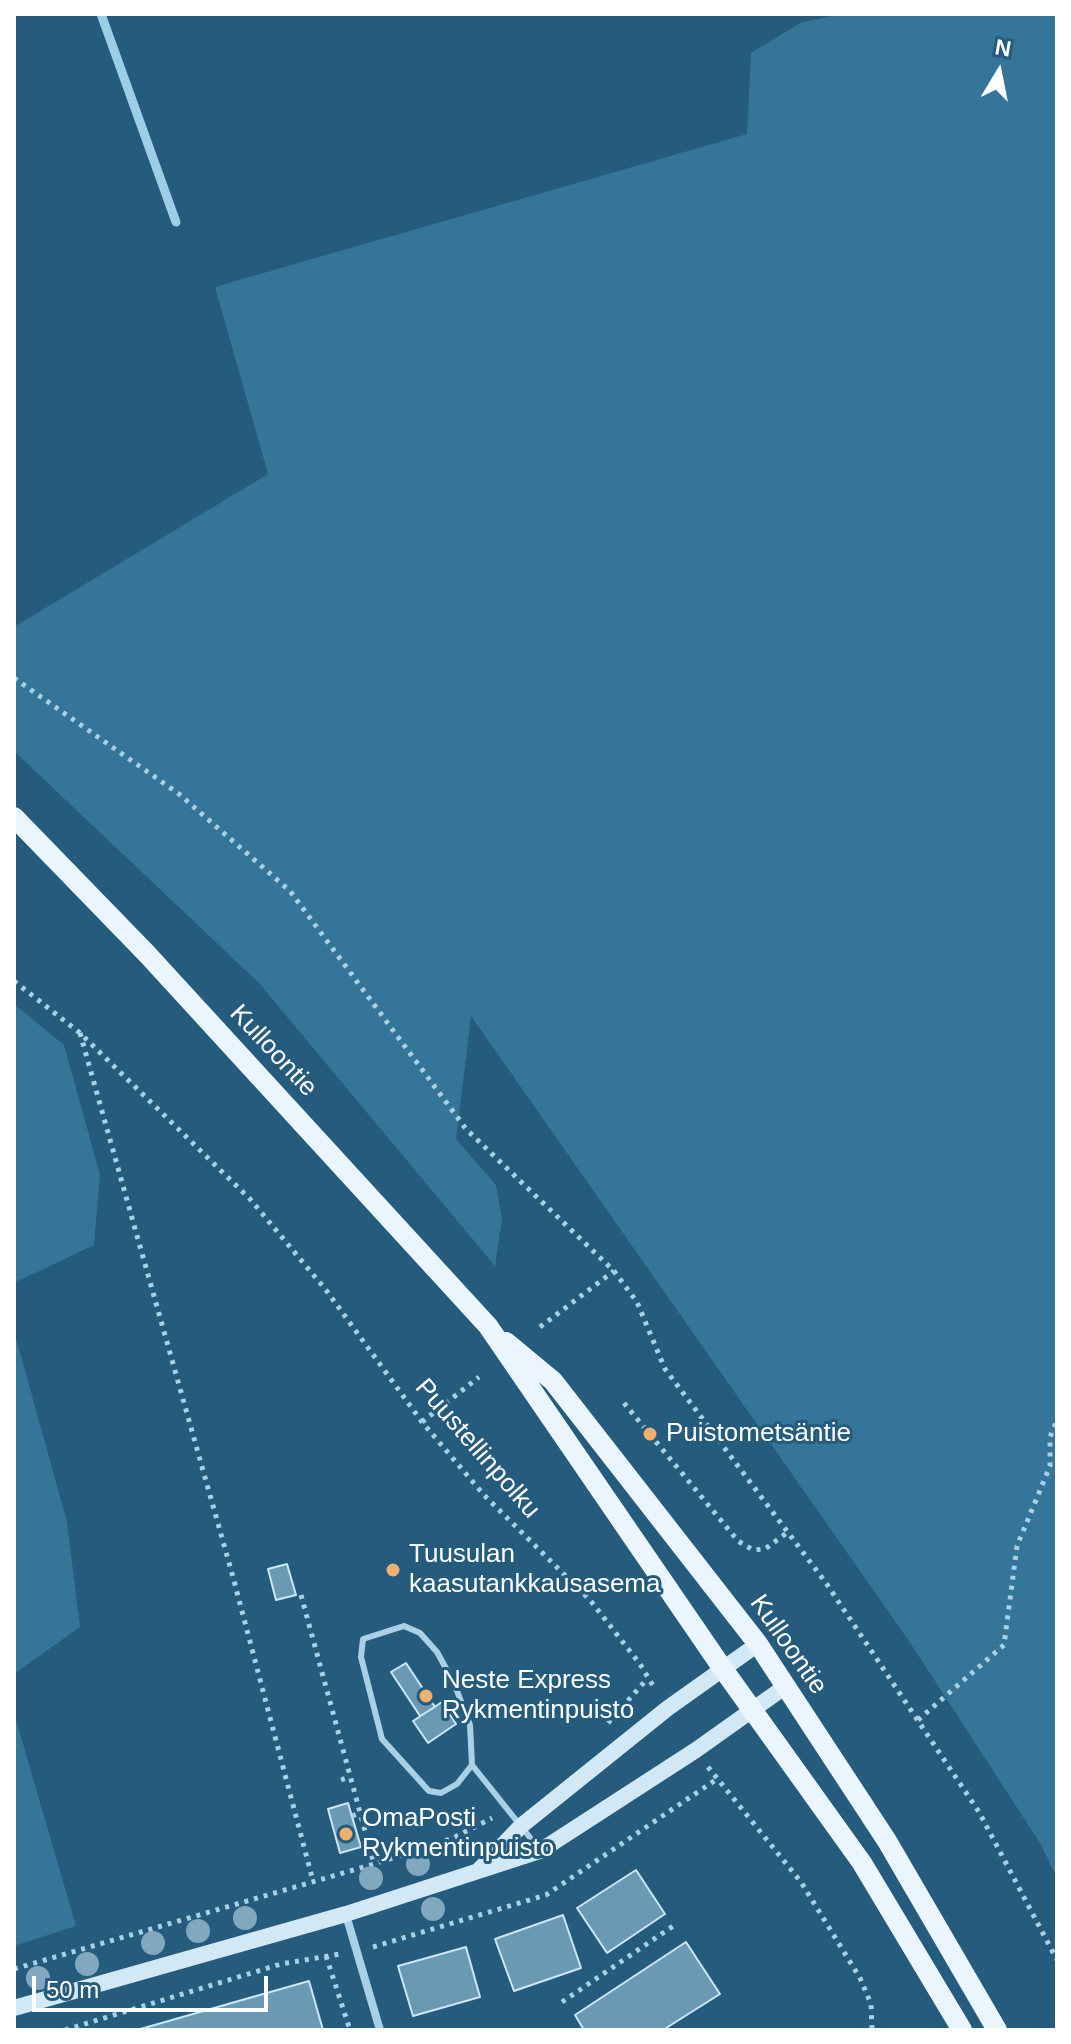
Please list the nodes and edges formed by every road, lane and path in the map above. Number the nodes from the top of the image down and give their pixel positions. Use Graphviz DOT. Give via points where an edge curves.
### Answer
graph roads {
  1 [pos="14,678"];
  2 [pos="14,817"];
  3 [pos="14,981"];
  4 [pos="80,1033"];
  5 [pos="614,1271"];
  6 [pos="488,1326"];
  7 [pos="540,1327"];
  8 [pos="479,1377"];
  9 [pos="624,1403"];
  10 [pos="1057,1420"];
  11 [pos="422,1422"];
  12 [pos="1054,1438"];
  13 [pos="788,1532"];
  14 [pos="301,1595"];
  15 [pos="758,1644"];
  16 [pos="723,1669"];
  17 [pos="647,1679"];
  18 [pos="786,1686"];
  19 [pos="668,1708"];
  20 [pos="753,1710"];
  21 [pos="918,1720"];
  22 [pos="606,1726"];
  23 [pos="696,1750"];
  24 [pos="472,1765"];
  25 [pos="350,1777"];
  26 [pos="717,1779"];
  27 [pos="341,1780"];
  28 [pos="507,1809"];
  29 [pos="360,1813"];
  30 [pos="352,1816"];
  31 [pos="521,1826"];
  32 [pos="540,1851"];
  33 [pos="374,1864"];
  34 [pos="474,1875"];
  35 [pos="313,1881"];
  36 [pos="346,1914"];
  37 [pos="676,1924"];
  38 [pos="357,1950"];
  39 [pos="326,1956"];
  40 [pos="1057,1960"];
  41 [pos="14,1969"];
  42 [pos="562,2002"];
  43 [pos="14,2008"];
  44 [pos="65,2030"];
  45 [pos="350,2030"];
  46 [pos="380,2030"];
  47 [pos="872,2030"];
  48 [pos="962,2030"];
  49 [pos="997,2030"];
  1 -- 5 [label="path" via="179,794 290,891 466,1129"];
  2 -- 6 [label="main road, Kulloontie" via="158,965"];
  3 -- 4 [label="path, Puustellinpolku"];
  4 -- 11 [label="path, Puustellinpolku" via="250,1199 326,1290"];
  4 -- 35 [label="path"];
  5 -- 7 [label="path"];
  5 -- 13 [label="path" via="637,1302 665,1369"];
  6 -- 15 [label="main road, Kulloontie" via="553,1381"];
  6 -- 16 [label="main road, Kulloontie"];
  8 -- 11 [label="path"];
  9 -- 13 [label="path" via="738,1541 753,1550 765,1549"];
  10 -- 12 [label="path"];
  11 -- 17 [label="path, Puustellinpolku" via="484,1495 590,1600"];
  12 -- 21 [label="path" via="1050,1466 1017,1546 1004,1645"];
  13 -- 21 [label="path"];
  14 -- 25 [label="path"];
  15 -- 16 [label="street"];
  15 -- 18 [label="main road, Kulloontie"];
  16 -- 19 [label="street"];
  16 -- 20 [label="main road, Kulloontie"];
  17 -- 19 [label="path, Puustellinpolku"];
  17 -- 22 [label="path"];
  18 -- 20 [label="street"];
  18 -- 49 [label="main road, Kulloontie" via="887,1841"];
  19 -- 31 [label="street"];
  20 -- 23 [label="street"];
  20 -- 48 [label="main road, Kulloontie" via="862,1863"];
  21 -- 40 [label="path" via="979,1812"];
  23 -- 26 [label="path"];
  23 -- 32 [label="street"];
  24 -- 24 [label="lane" via="457,1784 441,1793 429,1791 410,1773 382,1739 361,1657 363,1639 404,1626 420,1633 437,1652 470,1725"];
  24 -- 28 [label="lane"];
  25 -- 27 [label="path"];
  25 -- 29 [label="path"];
  26 -- 38 [label="path" via="546,1895"];
  26 -- 47 [label="path" via="801,1882 860,1978 871,2004"];
  28 -- 31 [label="lane"];
  28 -- 33 [label="path" via="453,1838"];
  29 -- 30 [label="path"];
  29 -- 33 [label="path"];
  31 -- 32 [label="lane"];
  31 -- 34 [label="street"];
  32 -- 34 [label="street"];
  33 -- 35 [label="path"];
  34 -- 36 [label="street"];
  35 -- 41 [label="path"];
  36 -- 38 [label="street"];
  36 -- 43 [label="street"];
  37 -- 42 [label="path"];
  38 -- 39 [label="path"];
  38 -- 46 [label="street"];
  39 -- 44 [label="path" via="281,1964"];
  39 -- 45 [label="path"];
}
